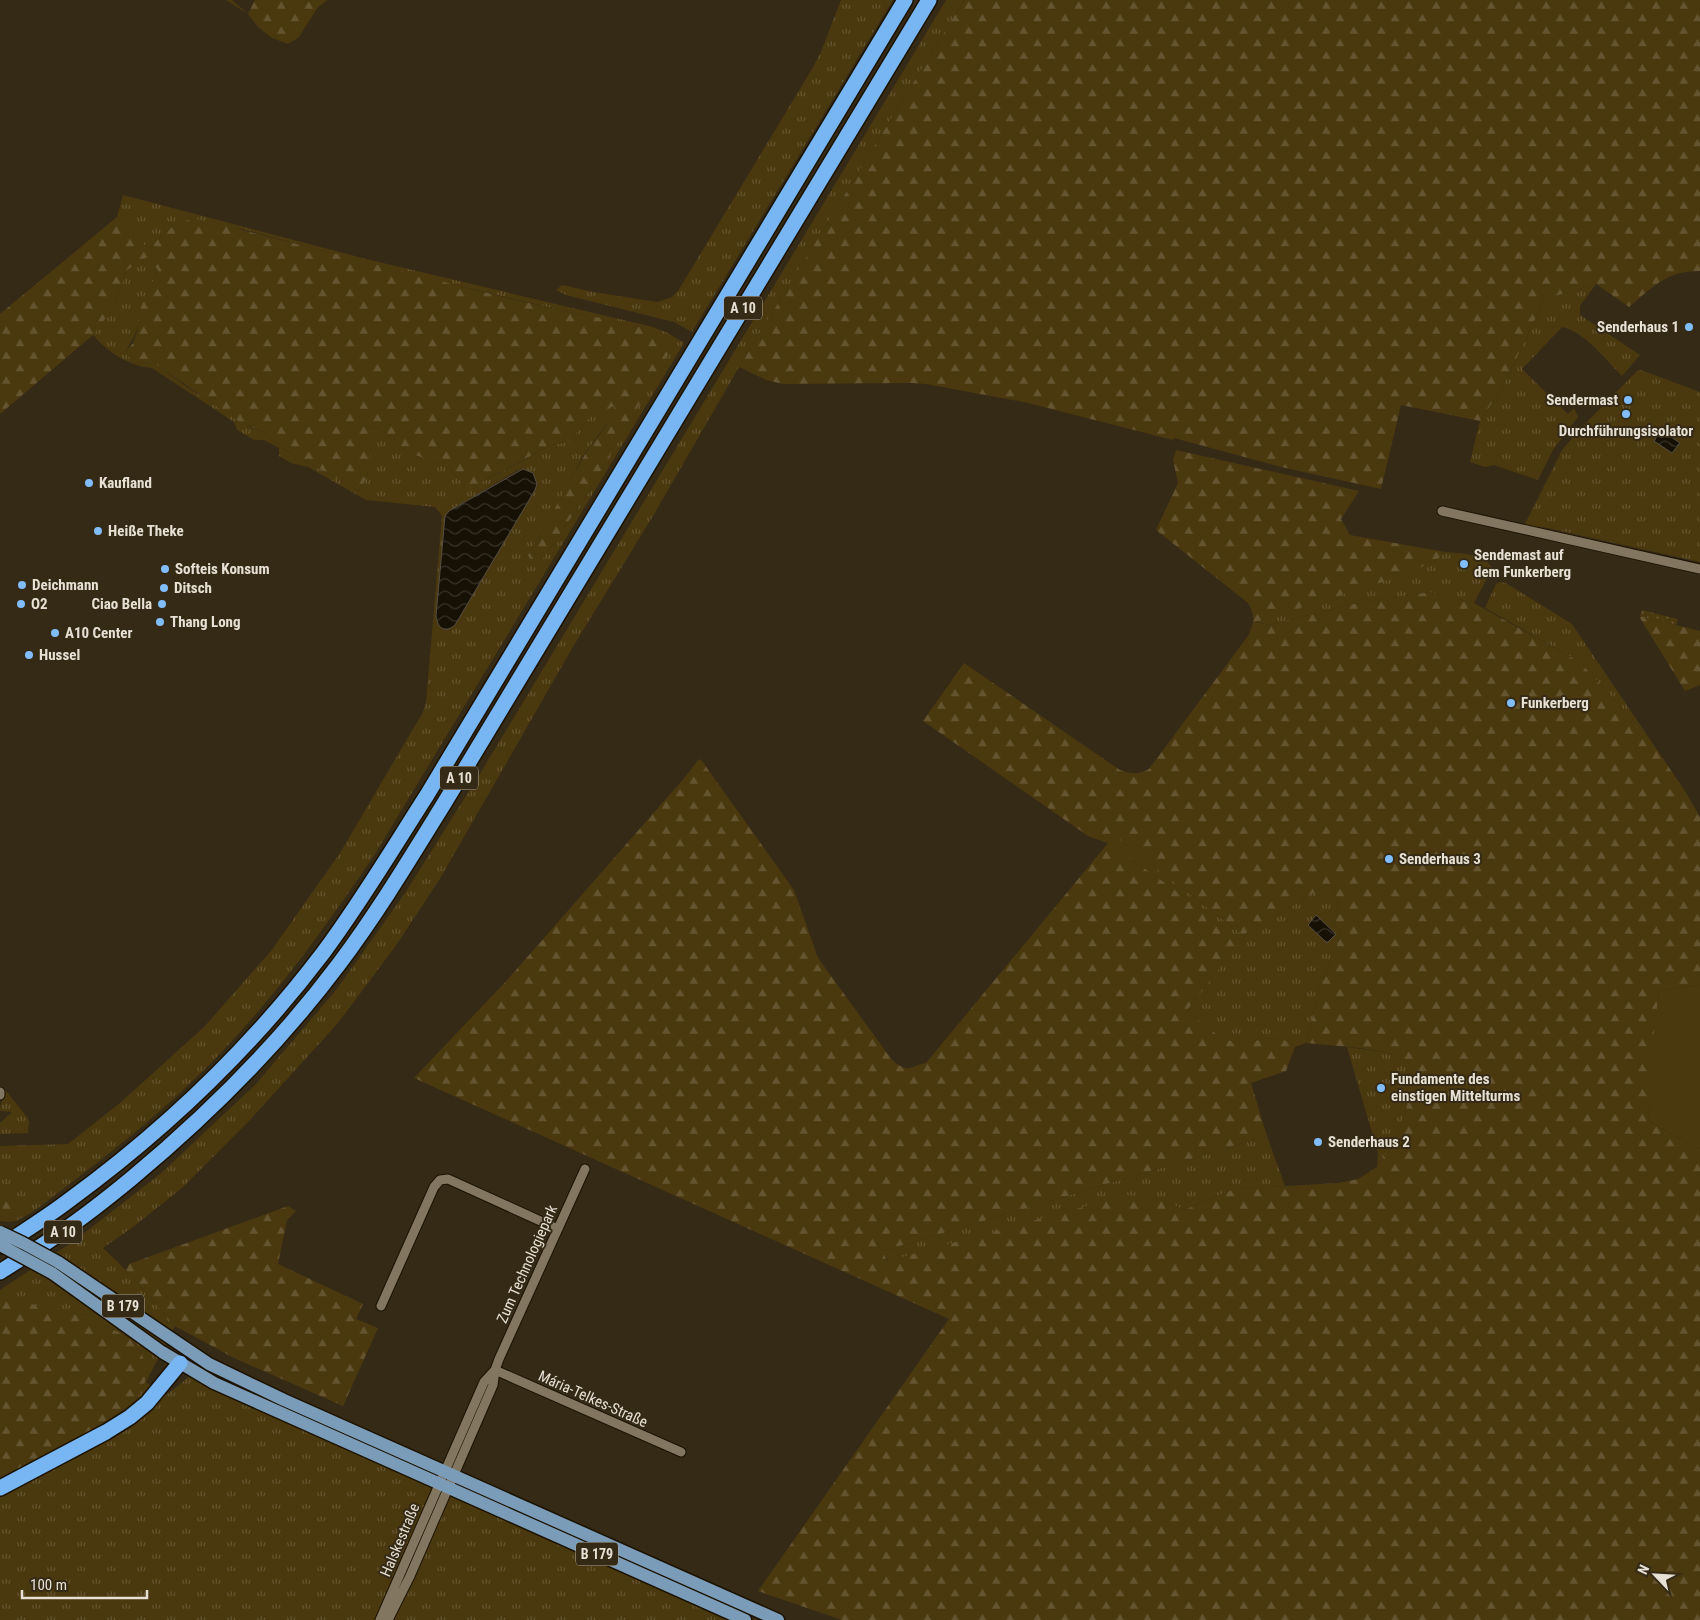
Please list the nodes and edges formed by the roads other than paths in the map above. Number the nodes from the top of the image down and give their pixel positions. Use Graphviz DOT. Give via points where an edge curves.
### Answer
graph roads {
  1 [pos="905,0"];
  2 [pos="928,0"];
  3 [pos="1442,511"];
  4 [pos="1700,569"];
  5 [pos="585,1169"];
  6 [pos="558,1229"];
  7 [pos="0,1232"];
  8 [pos="0,1246"];
  9 [pos="55,1267"];
  10 [pos="0,1272"];
  11 [pos="381,1306"];
  12 [pos="184,1357"];
  13 [pos="495,1370"];
  14 [pos="681,1452"];
  15 [pos="449,1473"];
  16 [pos="444,1486"];
  17 [pos="0,1488"];
  18 [pos="380,1620"];
  19 [pos="388,1620"];
  20 [pos="744,1620"];
  21 [pos="778,1620"];
  1 -- 8 [label="highway, A 10" via="427,794 323,953 282,1004 187,1104 68,1201"];
  2 -- 10 [label="highway, A 10" via="450,794 340,963 252,1068 199,1120 90,1211"];
  3 -- 4 [label="street"];
  5 -- 6 [label="street, Zum Technologiepark"];
  6 -- 11 [label="street" via="448,1180 440,1180"];
  6 -- 13 [label="street, Zum Technologiepark"];
  7 -- 9 [label="main road, B 179, bridge" via="23,1242"];
  8 -- 9 [label="main road, B 179, bridge"];
  9 -- 12 [label="main road, B 179" via="162,1352"];
  12 -- 15 [label="main road, B 179" via="220,1370"];
  12 -- 16 [label="main road, B 179" via="222,1387"];
  12 -- 17 [label="highway" via="147,1403 130,1417"];
  13 -- 14 [label="street, Mária-Telkes-Straße"];
  13 -- 15 [label="street, Zum Technologiepark" via="493,1385"];
  15 -- 16 [label="street, Halskestraße"];
  15 -- 21 [label="main road, B 179"];
  16 -- 18 [label="street, Halskestraße"];
  16 -- 19 [label="street, Halskestraße"];
  16 -- 20 [label="main road, B 179"];
}
